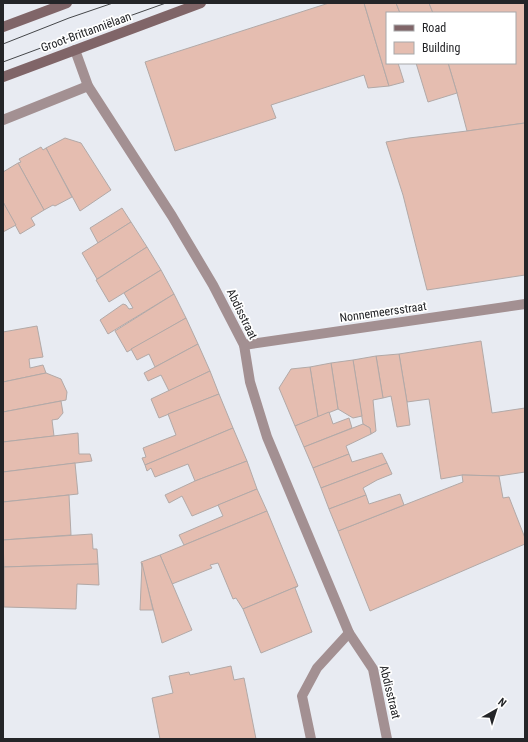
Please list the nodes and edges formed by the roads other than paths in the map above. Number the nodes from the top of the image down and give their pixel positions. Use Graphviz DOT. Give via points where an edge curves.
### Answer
graph roads {
  1 [pos="201,3"];
  2 [pos="60,4"];
  3 [pos="3,27"];
  4 [pos="75,50"];
  5 [pos="3,77"];
  6 [pos="88,86"];
  7 [pos="3,120"];
  8 [pos="525,304"];
  9 [pos="244,345"];
  10 [pos="349,633"];
  11 [pos="311,739"];
  12 [pos="387,739"];
  1 -- 4 [label="street, Groot-Brittanniëlaan"];
  2 -- 3 [label="street"];
  4 -- 5 [label="street, Groot-Brittanniëlaan"];
  4 -- 6 [label="street, Abdisstraat"];
  6 -- 7 [label="street"];
  6 -- 9 [label="street, Abdisstraat" via="172,216 213,285"];
  8 -- 9 [label="street, Nonnemeersstraat"];
  9 -- 10 [label="street, Abdisstraat" via="250,382 267,437"];
  10 -- 11 [label="street" via="317,668 302,696"];
  10 -- 12 [label="street, Abdisstraat" via="373,669"];
}
